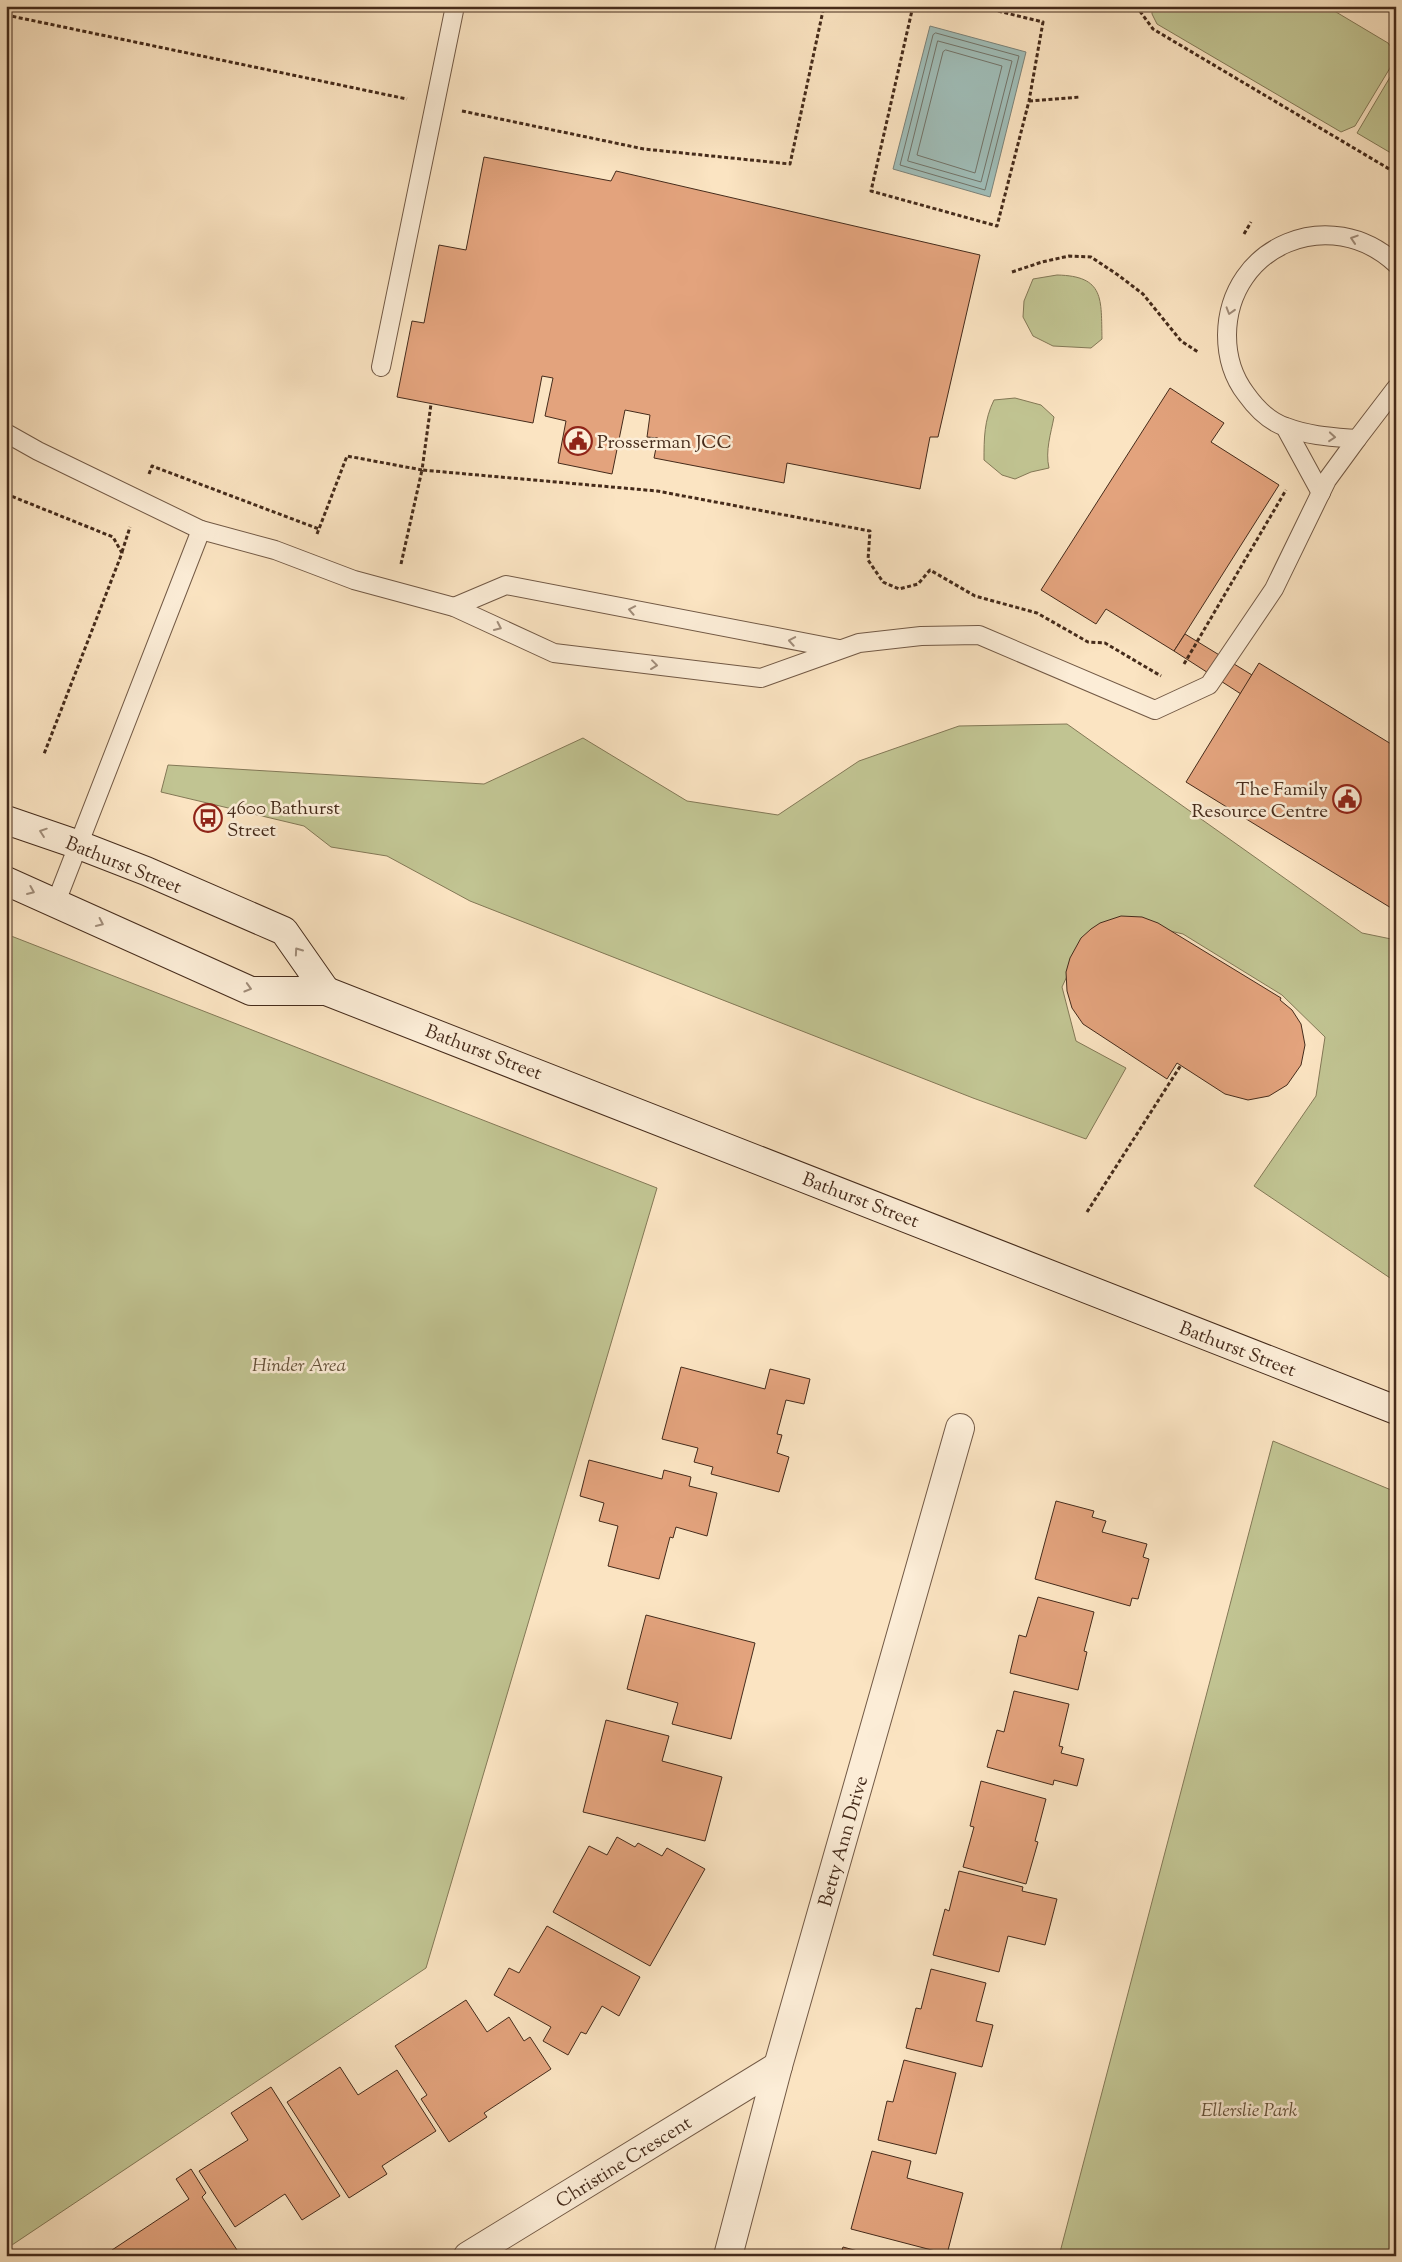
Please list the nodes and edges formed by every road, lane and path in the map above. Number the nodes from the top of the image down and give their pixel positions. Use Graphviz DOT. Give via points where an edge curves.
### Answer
graph roads {
  1 [pos="455,6"];
  2 [pos="824,6"];
  3 [pos="913,6"];
  4 [pos="977,6"];
  5 [pos="1136,6"];
  6 [pos="6,15"];
  7 [pos="1080,97"];
  8 [pos="1029,101"];
  9 [pos="436,105"];
  10 [pos="1396,173"];
  11 [pos="1396,264"];
  12 [pos="1012,272"];
  13 [pos="1205,357"];
  14 [pos="381,367"];
  15 [pos="1396,388"];
  16 [pos="431,404"];
  17 [pos="1285,427"];
  18 [pos="6,433"];
  19 [pos="1357,439"];
  20 [pos="422,470"];
  21 [pos="1287,489"];
  22 [pos="1321,493"];
  23 [pos="6,494"];
  24 [pos="201,530"];
  25 [pos="307,562"];
  26 [pos="395,591"];
  27 [pos="454,607"];
  28 [pos="840,650"];
  29 [pos="1183,665"];
  30 [pos="1169,675"];
  31 [pos="44,754"];
  32 [pos="6,820"];
  33 [pos="79,845"];
  34 [pos="6,881"];
  35 [pos="56,902"];
  36 [pos="326,990"];
  37 [pos="1180,1065"];
  38 [pos="1087,1212"];
  39 [pos="1396,1410"];
  40 [pos="960,1428"];
  41 [pos="778,2066"];
  42 [pos="468,2256"];
  43 [pos="728,2256"];
  1 -- 9 [label="lane"];
  2 -- 9 [label="path" via="790,164 644,149"];
  3 -- 8 [label="path" via="872,191 997,226"];
  4 -- 8 [label="path" via="1043,22"];
  5 -- 10 [label="path" via="1153,29"];
  6 -- 9 [label="path"];
  7 -- 8 [label="path"];
  9 -- 14 [label="lane"];
  11 -- 17 [label="lane, one-way" via="1382,251 1352,237 1318,234 1286,242 1258,261 1238,287 1227,318 1227,351 1237,382 1257,408"];
  12 -- 13 [label="path" via="1069,256 1090,258 1143,294 1181,341"];
  15 -- 19 [label="lane"];
  16 -- 20 [label="path"];
  17 -- 19 [label="lane, one-way" via="1316,435"];
  17 -- 22 [label="lane"];
  18 -- 24 [label="lane"];
  19 -- 22 [label="lane"];
  20 -- 25 [label="path" via="347,456"];
  20 -- 26 [label="path"];
  20 -- 30 [label="path" via="658,491 870,531 868,560 883,582 898,589 912,586 930,570 975,596 1037,613 1088,642 1105,643 1160,676"];
  21 -- 29 [label="path"];
  22 -- 28 [label="lane" via="1274,589 1209,685 1155,710 979,635 859,642"];
  23 -- 31 [label="path" via="113,537 122,553"];
  24 -- 25 [label="lane"];
  24 -- 33 [label="lane"];
  25 -- 26 [label="lane"];
  26 -- 27 [label="lane"];
  28 -- 27 [label="lane, one-way" via="506,585"];
  27 -- 28 [label="lane, one-way" via="554,653 760,678"];
  33 -- 32 [label="main road, Bathurst Street, one-way"];
  33 -- 35 [label="lane"];
  36 -- 33 [label="main road, Bathurst Street, one-way" via="284,931"];
  34 -- 35 [label="main road, Bathurst Street, one-way"];
  35 -- 36 [label="main road, Bathurst Street, one-way" via="251,991"];
  36 -- 39 [label="main road, Bathurst Street"];
  37 -- 38 [label="path"];
  40 -- 41 [label="main road, Betty Ann Drive"];
  41 -- 42 [label="main road, Christine Crescent"];
  41 -- 43 [label="main road, Betty Ann Drive"];
}
